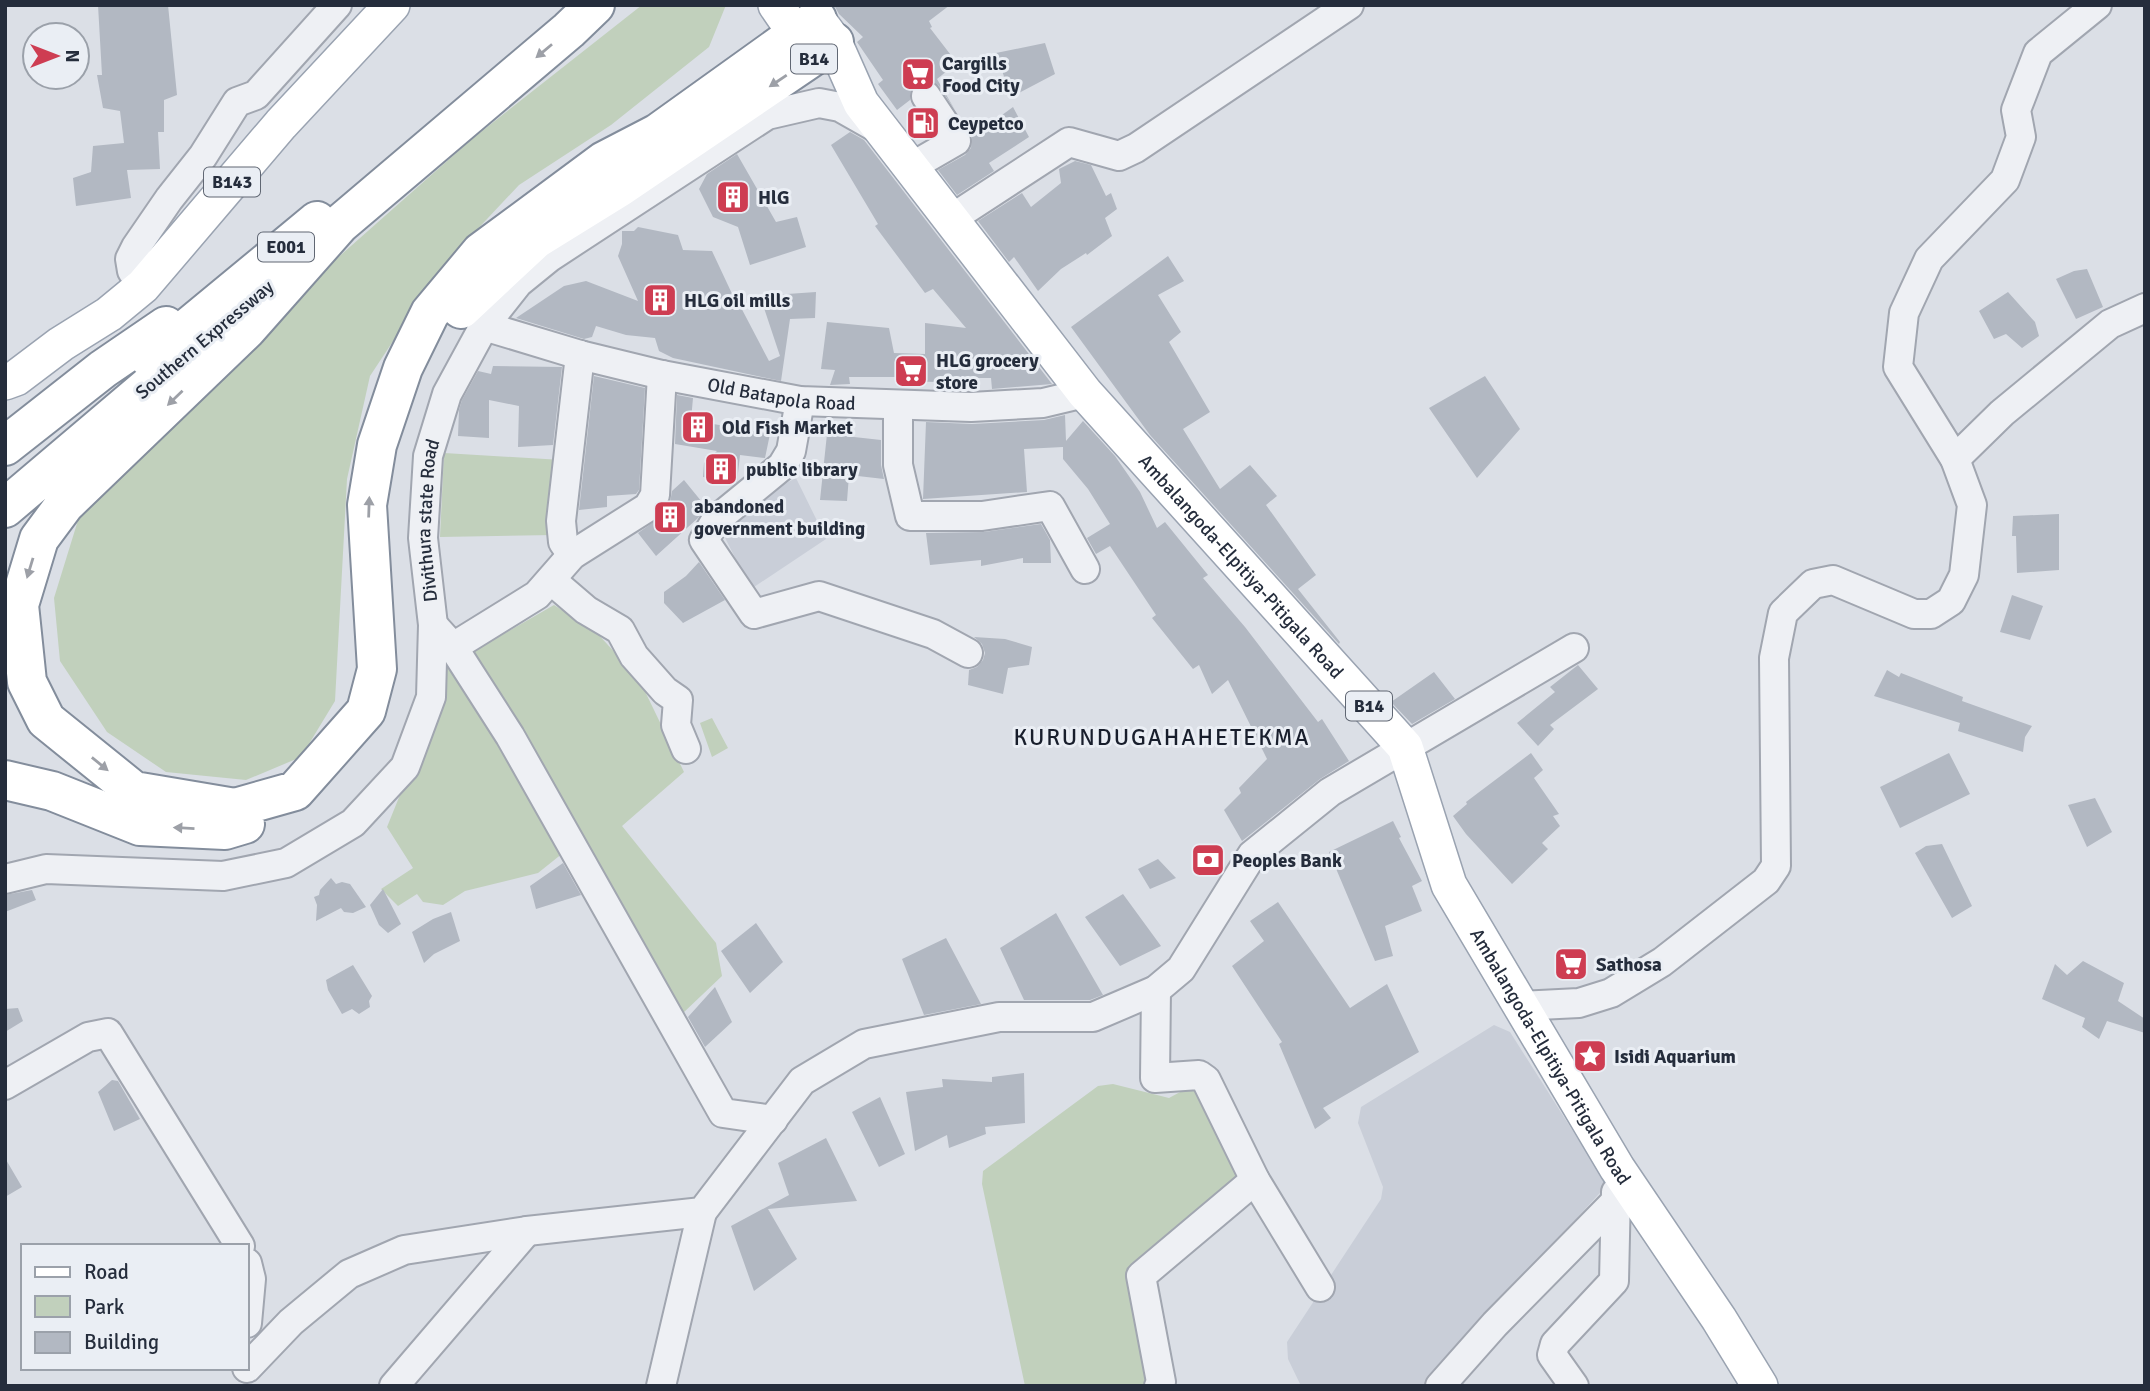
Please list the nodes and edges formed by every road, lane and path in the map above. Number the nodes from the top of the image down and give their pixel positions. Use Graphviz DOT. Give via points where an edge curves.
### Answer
graph roads {
  1 [pos="337,5"];
  2 [pos="392,5"];
  3 [pos="557,5"];
  4 [pos="595,5"];
  5 [pos="1349,5"];
  6 [pos="2097,5"];
  7 [pos="807,27"];
  8 [pos="926,96"];
  9 [pos="884,132"];
  10 [pos="911,167"];
  11 [pos="951,219"];
  12 [pos="330,221"];
  13 [pos="142,286"];
  14 [pos="2145,308"];
  15 [pos="484,326"];
  16 [pos="61,344"];
  17 [pos="580,355"];
  18 [pos="5,356"];
  19 [pos="662,375"];
  20 [pos="5,382"];
  21 [pos="1085,393"];
  22 [pos="800,401"];
  23 [pos="898,405"];
  24 [pos="5,446"];
  25 [pos="1955,459"];
  26 [pos="5,478"];
  27 [pos="5,508"];
  28 [pos="572,555"];
  29 [pos="1086,569"];
  30 [pos="551,580"];
  31 [pos="433,625"];
  32 [pos="453,647"];
  33 [pos="1574,648"];
  34 [pos="968,653"];
  35 [pos="1405,747"];
  36 [pos="686,749"];
  37 [pos="5,780"];
  38 [pos="5,879"];
  39 [pos="1156,990"];
  40 [pos="1520,1006"];
  41 [pos="5,1085"];
  42 [pos="773,1120"];
  43 [pos="1255,1180"];
  44 [pos="1616,1184"];
  45 [pos="702,1212"];
  46 [pos="527,1231"];
  47 [pos="239,1244"];
  48 [pos="248,1267"];
  49 [pos="1320,1287"];
  50 [pos="248,1314"];
  51 [pos="291,1322"];
  52 [pos="248,1325"];
  53 [pos="248,1366"];
  54 [pos="244,1370"];
  55 [pos="229,1386"];
  56 [pos="394,1386"];
  57 [pos="661,1386"];
  58 [pos="1159,1386"];
  59 [pos="1440,1386"];
  60 [pos="1574,1386"];
  61 [pos="1759,1386"];
  1 -- 13 [label="street" via="256,95 237,102 203,156 146,230 130,259"];
  2 -- 13 [label="main road, B143" via="281,124"];
  3 -- 12 [label="highway, Southern Expressway / E001"];
  4 -- 12 [label="highway, Southern Expressway / E001, one-way"];
  5 -- 11 [label="street" via="1136,148 1119,156 1069,142"];
  6 -- 25 [label="street" via="2038,53 2017,110 2021,138 2005,180 1929,259 1904,313 1898,368"];
  7 -- 9 [label="main road, Ambalangoda-Elpitiya-Pitigala Road / B14"];
  12 -- 7 [label="highway, one-way" via="247,329 65,504 39,539 19,605 27,682 47,720 134,792 235,808 295,790 366,710 377,669 367,505 377,445 402,368 430,313 481,252 604,161 658,133"];
  7 -- 37 [label="highway, one-way" via="620,187 536,239 463,305 420,385 395,471 394,693 376,729 338,779 304,807 225,830 140,826 51,791"];
  8 -- 10 [label="street" via="956,141"];
  9 -- 10 [label="main road, Ambalangoda-Elpitiya-Pitigala Road / B14"];
  9 -- 15 [label="street, Divithura state Road" via="840,107 819,103 767,115 550,257 517,283"];
  10 -- 11 [label="main road, Ambalangoda-Elpitiya-Pitigala Road / B14"];
  11 -- 21 [label="main road, Ambalangoda-Elpitiya-Pitigala Road / B14"];
  12 -- 24 [label="highway" via="103,369"];
  12 -- 26 [label="highway, Southern Expressway / E001"];
  12 -- 27 [label="highway, Southern Expressway / E001"];
  13 -- 16 [label="main road, B143" via="109,314"];
  14 -- 25 [label="street" via="2110,324 2002,413"];
  15 -- 17 [label="street, Old Batapola Road"];
  15 -- 31 [label="street, Divithura state Road" via="447,394 428,456 423,538"];
  16 -- 18 [label="main road, B143"];
  16 -- 20 [label="main road, B143" via="16,379"];
  17 -- 19 [label="street, Old Batapola Road"];
  17 -- 28 [label="street" via="561,521 563,542"];
  19 -- 22 [label="street, Old Batapola Road"];
  19 -- 28 [label="street" via="655,495 648,507"];
  21 -- 23 [label="street, Old Batapola Road" via="1043,403 983,407"];
  21 -- 35 [label="main road, Ambalangoda-Elpitiya-Pitigala Road / B14"];
  22 -- 23 [label="street, Old Batapola Road"];
  22 -- 34 [label="street" via="791,451 782,466 716,520 704,540 754,614 819,597 933,634"];
  23 -- 29 [label="street" via="898,466 910,516 982,516 1050,506"];
  25 -- 40 [label="street" via="1972,505 1964,575 1951,601 1930,614 1913,614 1833,580 1813,584 1783,612 1774,658 1776,866 1766,881 1662,962 1611,993 1579,1003"];
  28 -- 30 [label="street"];
  30 -- 32 [label="street" via="537,595"];
  30 -- 36 [label="street" via="586,610 620,630 634,656 678,700 676,725"];
  31 -- 32 [label="street"];
  31 -- 38 [label="street, Divithura state Road" via="431,697 405,767 354,823 286,863 223,876 46,869"];
  32 -- 42 [label="street" via="510,736 723,1113"];
  33 -- 35 [label="street"];
  35 -- 39 [label="street" via="1330,792 1252,855 1181,969"];
  35 -- 40 [label="main road, Ambalangoda-Elpitiya-Pitigala Road / B14" via="1449,885"];
  39 -- 42 [label="street" via="1093,1017 999,1017 864,1044 802,1081"];
  39 -- 43 [label="street" via="1155,1079 1199,1075 1206,1080"];
  40 -- 44 [label="main road, Ambalangoda-Elpitiya-Pitigala Road / B14"];
  41 -- 47 [label="street" via="88,1037 108,1033"];
  42 -- 45 [label="street"];
  43 -- 49 [label="street"];
  43 -- 58 [label="street" via="1141,1276"];
  44 -- 59 [label="street"];
  44 -- 60 [label="street" via="1614,1281 1555,1344 1552,1355"];
  44 -- 61 [label="main road, Ambalangoda-Elpitiya-Pitigala Road / B14" via="1719,1319"];
  45 -- 46 [label="street"];
  45 -- 57 [label="street"];
  46 -- 51 [label="street" via="404,1250 349,1275"];
  46 -- 56 [label="street"];
  48 -- 50 [label="street"];
  51 -- 52 [label="street"];
  51 -- 53 [label="street"];
  54 -- 55 [label="street"];
}
